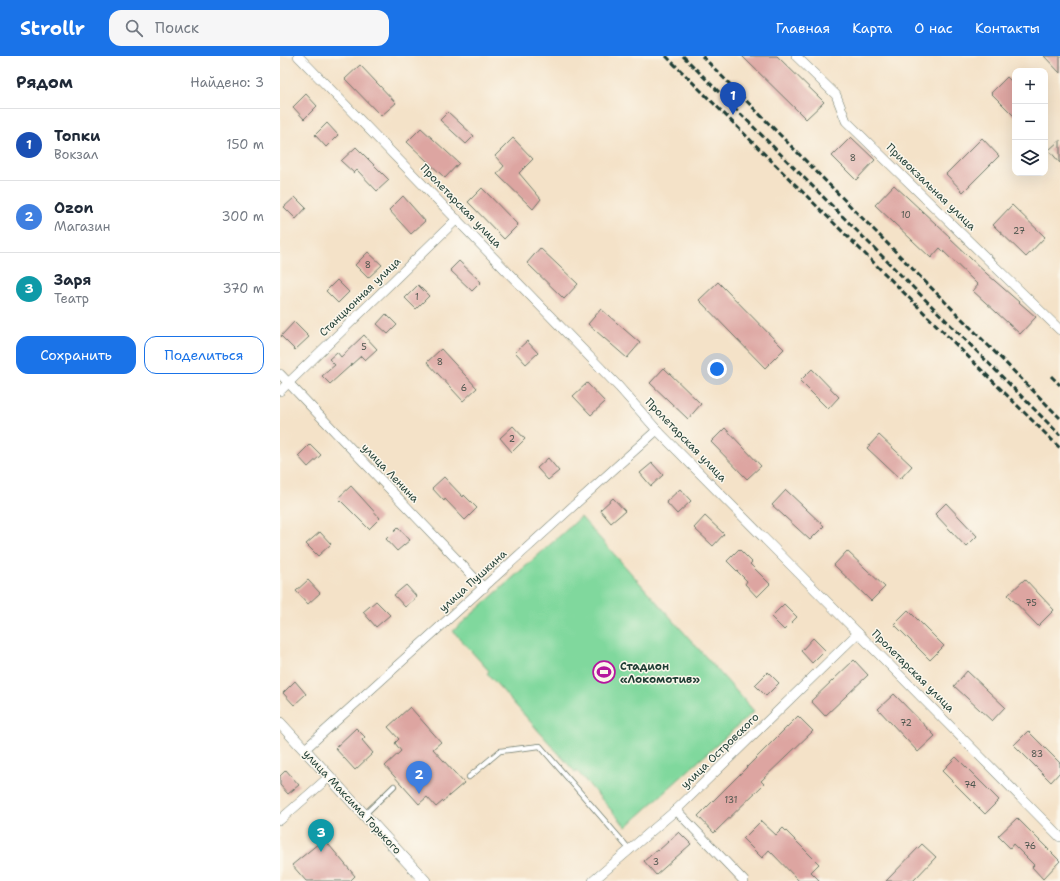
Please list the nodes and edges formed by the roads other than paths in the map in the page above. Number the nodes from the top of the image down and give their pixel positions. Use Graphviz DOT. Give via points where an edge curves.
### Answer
graph roads {
  1 [pos="298,56"];
  2 [pos="796,56"];
  3 [pos="457,219"];
  4 [pos="1060,330"];
  5 [pos="280,374"];
  6 [pos="288,384"];
  7 [pos="280,391"];
  8 [pos="657,430"];
  9 [pos="484,588"];
  10 [pos="858,633"];
  11 [pos="280,723"];
  12 [pos="304,750"];
  13 [pos="329,777"];
  14 [pos="469,777"];
  15 [pos="394,786"];
  16 [pos="676,810"];
  17 [pos="364,815"];
  18 [pos="280,820"];
  19 [pos="1060,837"];
  20 [pos="630,850"];
  21 [pos="425,881"];
  22 [pos="593,881"];
  23 [pos="744,881"];
  1 -- 3 [label="street, Пролетарская улица"];
  2 -- 4 [label="street, Привокзальная улица" via="836,95 846,121"];
  3 -- 6 [label="street, Станционная улица"];
  3 -- 8 [label="street, Пролетарская улица" via="619,387"];
  5 -- 6 [label="street, улица Ленина"];
  6 -- 7 [label="street, Станционная улица"];
  6 -- 9 [label="street, улица Ленина"];
  8 -- 9 [label="street, улица Пушкина"];
  8 -- 10 [label="street, Пролетарская улица"];
  9 -- 12 [label="street, улица Пушкина"];
  10 -- 16 [label="street, улица Островского"];
  10 -- 19 [label="street, Пролетарская улица"];
  11 -- 12 [label="street, улица Максима Горького"];
  12 -- 13 [label="street, улица Максима Горького"];
  13 -- 17 [label="street, улица Максима Горького"];
  13 -- 18 [label="street"];
  14 -- 20 [label="lane" via="500,751 540,746"];
  15 -- 17 [label="lane"];
  16 -- 20 [label="street, улица Островского"];
  16 -- 23 [label="street"];
  17 -- 21 [label="street, улица Максима Горького"];
  20 -- 22 [label="street, улица Островского"];
}
